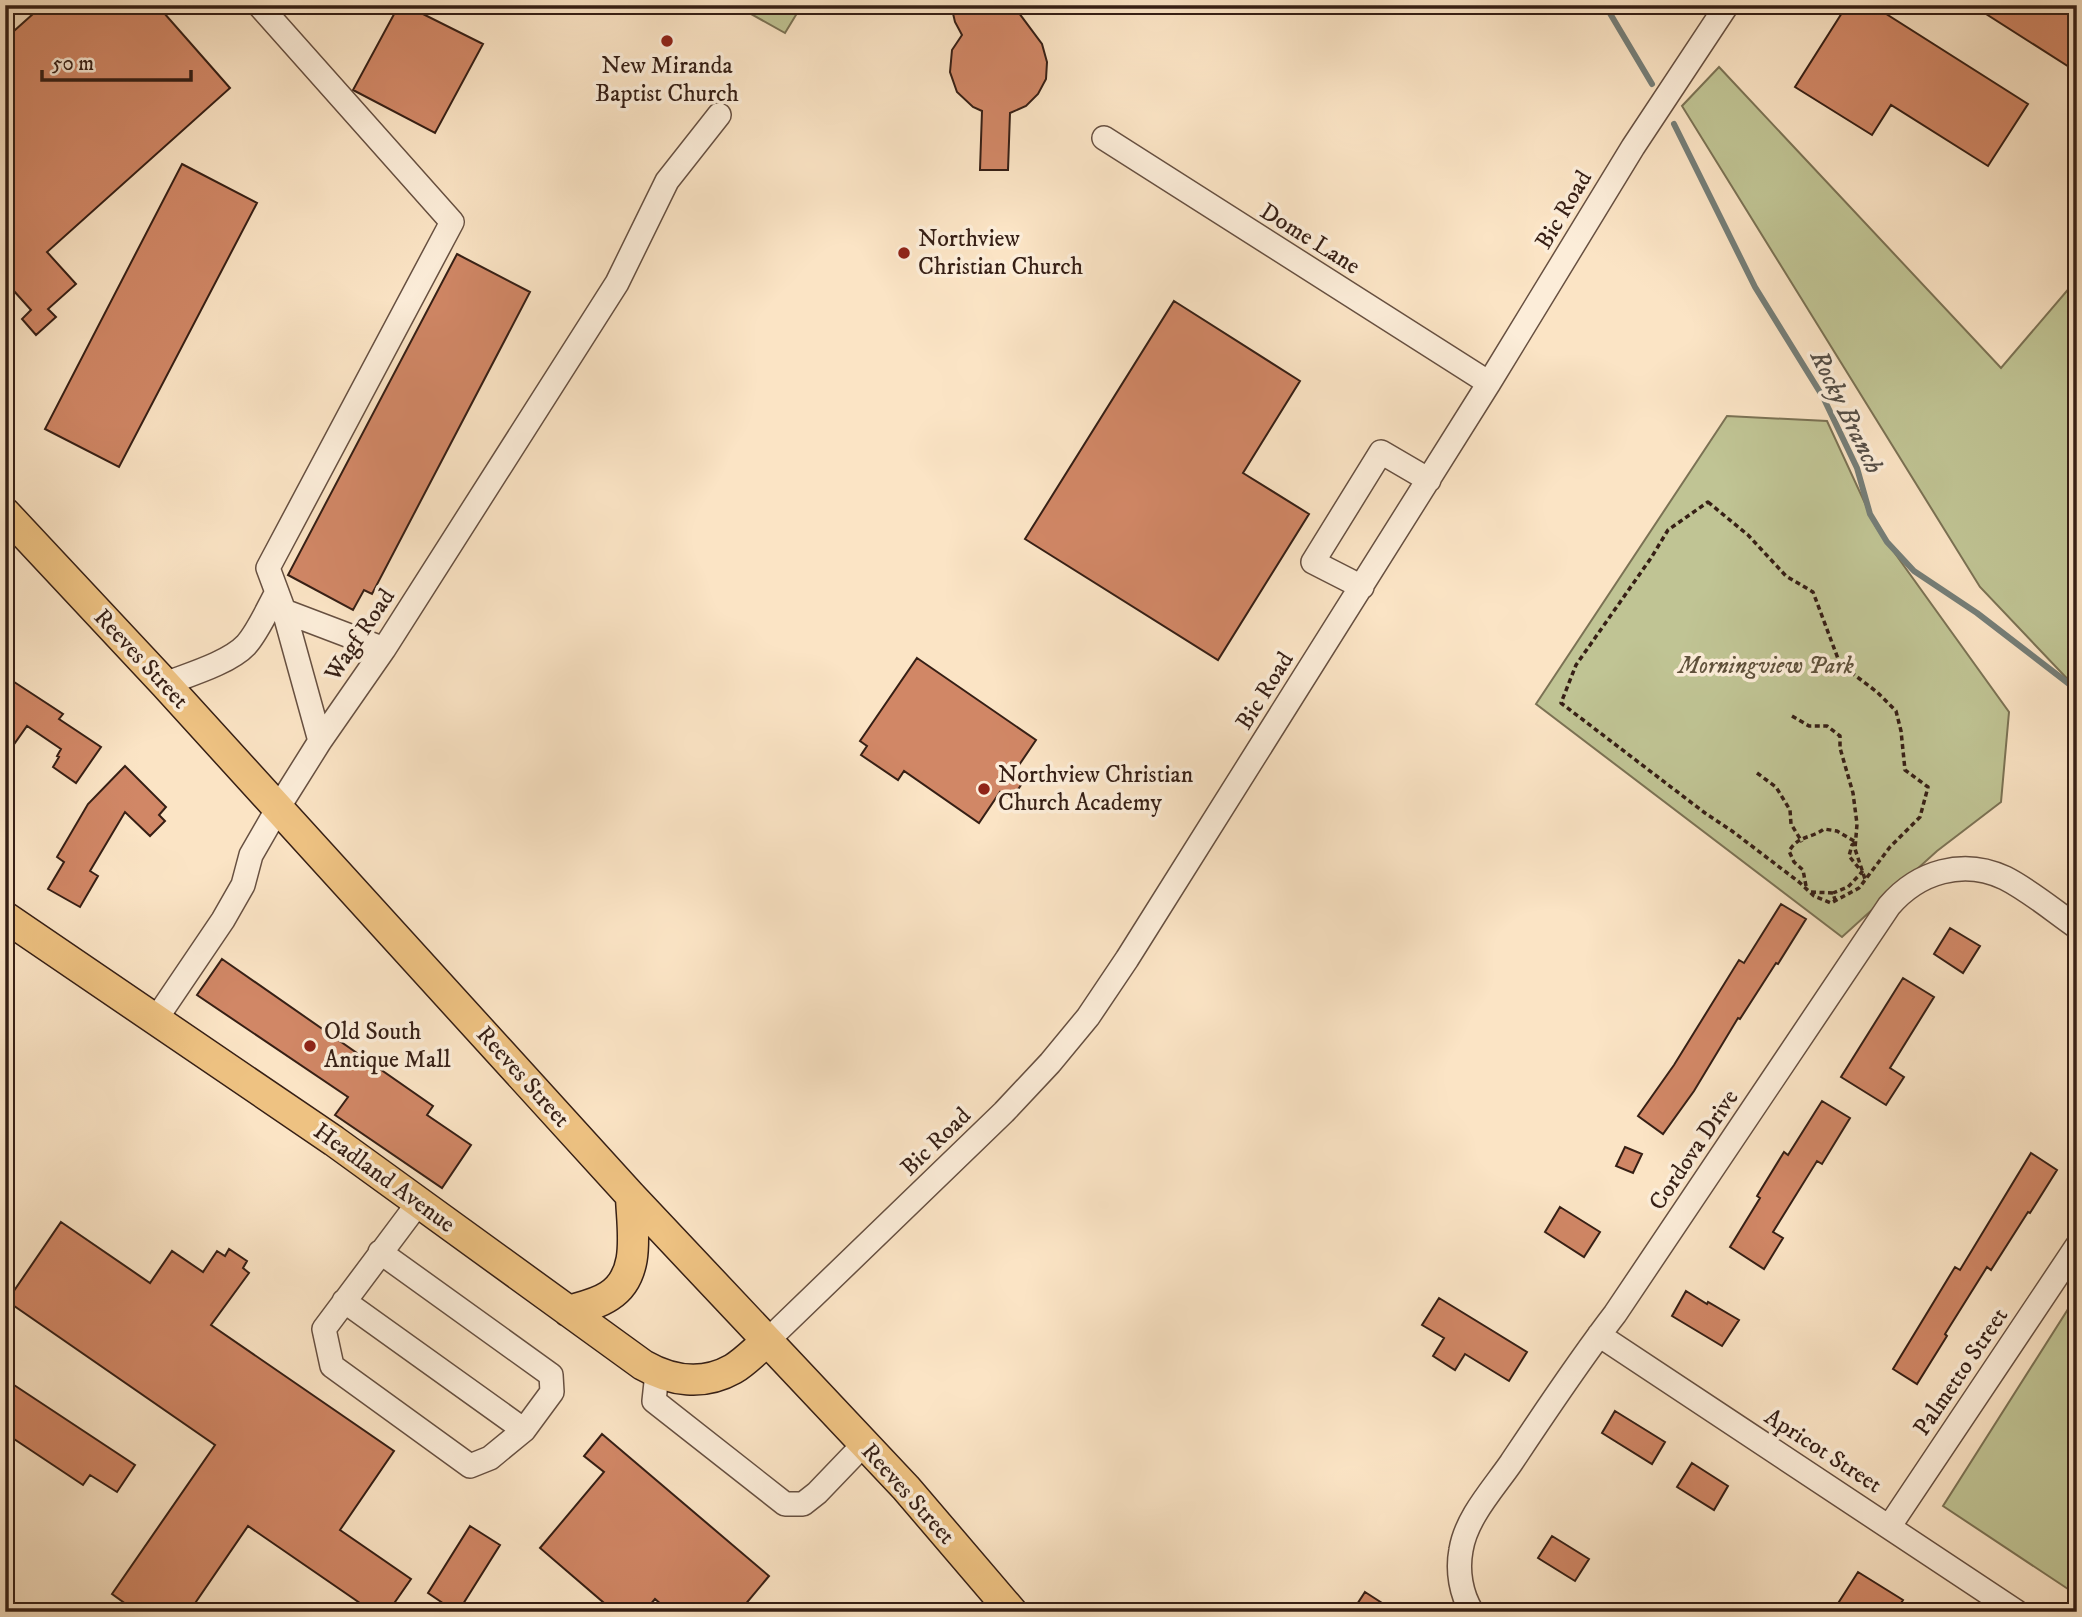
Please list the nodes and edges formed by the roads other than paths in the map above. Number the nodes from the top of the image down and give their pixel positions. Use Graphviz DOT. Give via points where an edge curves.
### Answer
graph roads {
  1 [pos="260,5"];
  2 [pos="1727,5"];
  3 [pos="719,115"];
  4 [pos="1104,138"];
  5 [pos="1489,383"];
  6 [pos="1429,480"];
  7 [pos="5,513"];
  8 [pos="1362,587"];
  9 [pos="280,601"];
  10 [pos="384,649"];
  11 [pos="165,684"];
  12 [pos="320,741"];
  13 [pos="278,808"];
  14 [pos="5,917"];
  15 [pos="2077,927"];
  16 [pos="156,1020"];
  17 [pos="631,1196"];
  18 [pos="419,1202"];
  19 [pos="2077,1246"];
  20 [pos="380,1252"];
  21 [pos="344,1301"];
  22 [pos="568,1311"];
  23 [pos="1599,1335"];
  24 [pos="767,1340"];
  25 [pos="657,1373"];
  26 [pos="524,1430"];
  27 [pos="864,1444"];
  28 [pos="1889,1527"];
  29 [pos="1012,1612"];
  30 [pos="1472,1612"];
  31 [pos="2017,1612"];
  1 -- 9 [label="street" via="452,222 268,568"];
  2 -- 5 [label="street, Bic Road" via="1633,147"];
  3 -- 10 [label="street, Wagf Road" via="667,181 617,284"];
  4 -- 5 [label="street, Dome Lane"];
  5 -- 6 [label="street, Bic Road"];
  6 -- 8 [label="street, Bic Road"];
  6 -- 8 [label="street" via="1381,452 1313,562"];
  7 -- 11 [label="main road, Reeves Street"];
  8 -- 24 [label="street, Bic Road" via="1088,1017 1004,1112"];
  9 -- 10 [label="street"];
  9 -- 11 [label="street" via="245,647"];
  9 -- 12 [label="street"];
  10 -- 12 [label="street, Wagf Road"];
  11 -- 13 [label="main road, Reeves Street"];
  12 -- 13 [label="street, Wagf Road"];
  13 -- 16 [label="street, Wagf Road" via="251,855 243,885 223,920"];
  13 -- 17 [label="main road, Reeves Street"];
  14 -- 16 [label="main road, Headland Avenue"];
  15 -- 23 [label="street, Cordova Drive" via="2008,879 1979,869 1934,873 1904,891 1889,906"];
  16 -- 18 [label="main road, Headland Avenue"];
  17 -- 22 [label="main road" via="633,1259 629,1274 610,1296"];
  17 -- 24 [label="main road, Reeves Street"];
  18 -- 20 [label="street"];
  18 -- 22 [label="main road, Headland Avenue"];
  19 -- 28 [label="street, Palmetto Street"];
  20 -- 21 [label="street"];
  20 -- 26 [label="street" via="551,1375 552,1392"];
  21 -- 26 [label="street"];
  21 -- 26 [label="street" via="324,1329 332,1366 470,1466 490,1458"];
  22 -- 25 [label="main road, Headland Avenue"];
  23 -- 28 [label="street, Apricot Street"];
  23 -- 30 [label="street, Cordova Drive" via="1466,1533 1459,1565"];
  24 -- 25 [label="main road, Headland Avenue" via="733,1369 715,1376 686,1380"];
  24 -- 27 [label="main road, Reeves Street"];
  25 -- 27 [label="street" via="654,1401 785,1504 803,1504 810,1499"];
  27 -- 29 [label="main road, Reeves Street"];
  28 -- 31 [label="street, Apricot Street"];
}
